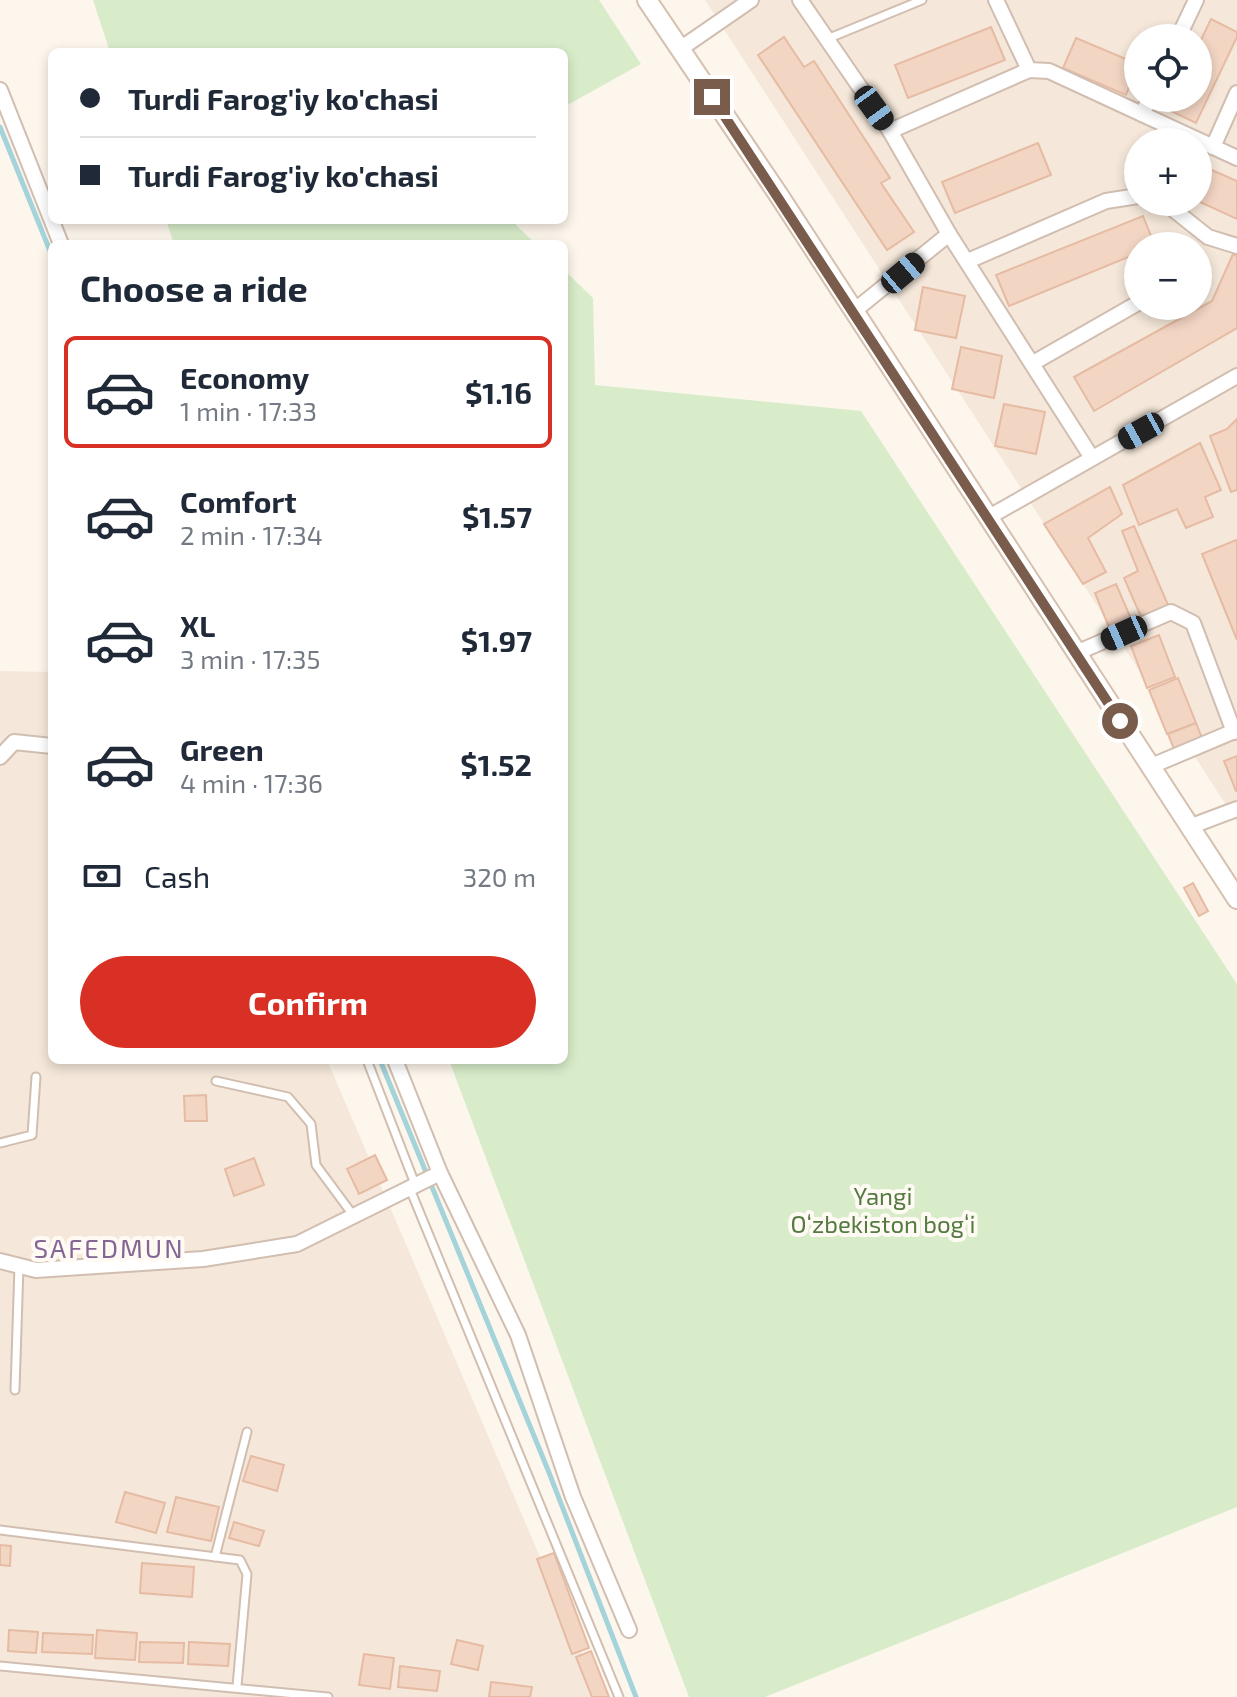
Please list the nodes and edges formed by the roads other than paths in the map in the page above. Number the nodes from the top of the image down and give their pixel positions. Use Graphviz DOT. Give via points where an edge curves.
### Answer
graph roads {
  1 [pos="647,0"];
  2 [pos="751,0"];
  3 [pos="800,0"];
  4 [pos="922,0"];
  5 [pos="996,0"];
  6 [pos="1196,0"];
  7 [pos="1185,24"];
  8 [pos="825,40"];
  9 [pos="680,49"];
  10 [pos="1029,70"];
  11 [pos="0,90"];
  12 [pos="1237,93"];
  13 [pos="1142,114"];
  14 [pos="1164,128"];
  15 [pos="890,131"];
  16 [pos="1213,147"];
  17 [pos="1237,158"];
  18 [pos="1124,198"];
  19 [pos="48,211"];
  20 [pos="1182,216"];
  21 [pos="1202,232"];
  22 [pos="949,234"];
  23 [pos="1212,238"];
  24 [pos="1237,246"];
  25 [pos="968,261"];
  26 [pos="854,311"];
  27 [pos="1124,311"];
  28 [pos="1033,363"];
  29 [pos="1237,376"];
  30 [pos="1092,458"];
  31 [pos="989,517"];
  32 [pos="1076,653"];
  33 [pos="1236,731"];
  34 [pos="48,746"];
  35 [pos="0,757"];
  36 [pos="1149,767"];
  37 [pos="1237,809"];
  38 [pos="1189,827"];
  39 [pos="1237,899"];
  40 [pos="369,1064"];
  41 [pos="397,1064"];
  42 [pos="36,1077"];
  43 [pos="216,1081"];
  44 [pos="0,1143"];
  45 [pos="440,1173"];
  46 [pos="414,1184"];
  47 [pos="354,1217"];
  48 [pos="0,1261"];
  49 [pos="19,1266"];
  50 [pos="15,1390"];
  51 [pos="247,1432"];
  52 [pos="0,1530"];
  53 [pos="215,1557"];
  54 [pos="629,1630"];
  55 [pos="0,1666"];
  56 [pos="237,1686"];
  57 [pos="328,1697"];
  58 [pos="619,1697"];
  1 -- 9 [label="main road"];
  2 -- 9 [label="street"];
  3 -- 8 [label="street"];
  4 -- 8 [label="lane"];
  5 -- 10 [label="street"];
  6 -- 7 [label="street"];
  8 -- 15 [label="street"];
  9 -- 26 [label="main road"];
  10 -- 13 [label="street" via="1049,71"];
  10 -- 15 [label="street"];
  11 -- 19 [label="street"];
  12 -- 16 [label="street"];
  13 -- 14 [label="street"];
  15 -- 22 [label="street"];
  16 -- 17 [label="street"];
  18 -- 25 [label="street" via="1106,201"];
  20 -- 21 [label="street"];
  22 -- 25 [label="street"];
  22 -- 26 [label="street"];
  23 -- 24 [label="street"];
  25 -- 28 [label="street"];
  26 -- 31 [label="main road"];
  27 -- 28 [label="street"];
  28 -- 30 [label="street"];
  29 -- 30 [label="street"];
  30 -- 31 [label="street"];
  31 -- 32 [label="main road"];
  32 -- 33 [label="street" via="1171,612 1193,623"];
  32 -- 36 [label="main road"];
  33 -- 36 [label="street"];
  34 -- 35 [label="street" via="14,742"];
  36 -- 38 [label="main road"];
  37 -- 38 [label="street"];
  38 -- 39 [label="main road"];
  40 -- 46 [label="lane"];
  41 -- 45 [label="street"];
  42 -- 44 [label="lane" via="32,1135"];
  43 -- 47 [label="lane" via="288,1097 311,1124 316,1165"];
  45 -- 46 [label="street"];
  45 -- 54 [label="street" via="518,1335 573,1497"];
  46 -- 47 [label="street"];
  46 -- 58 [label="lane"];
  47 -- 49 [label="street" via="297,1244 203,1259 36,1270"];
  48 -- 49 [label="street"];
  49 -- 50 [label="lane"];
  51 -- 53 [label="lane"];
  52 -- 53 [label="lane"];
  53 -- 56 [label="lane" via="240,1560 247,1574"];
  55 -- 56 [label="lane"];
  56 -- 57 [label="lane"];
}
